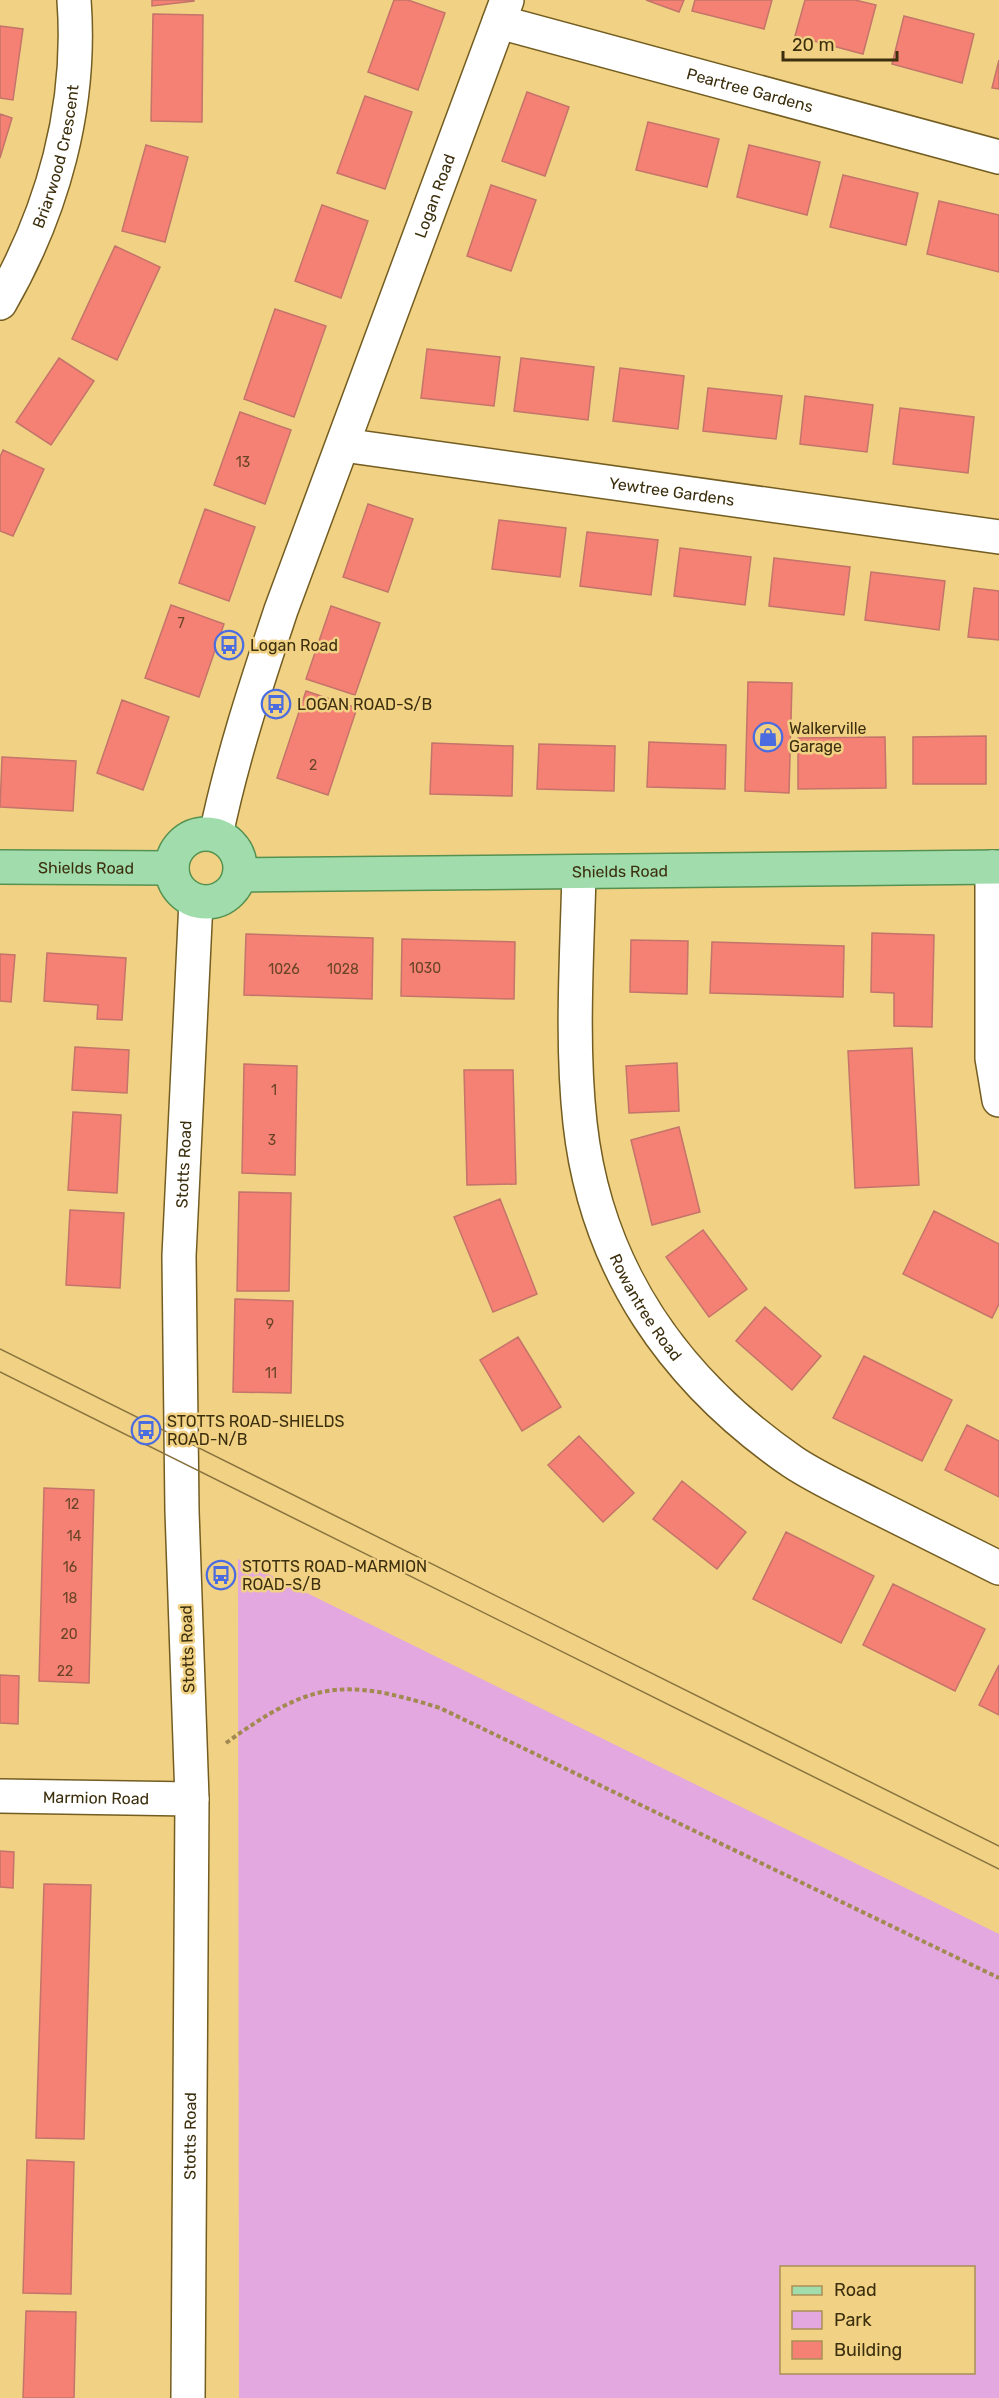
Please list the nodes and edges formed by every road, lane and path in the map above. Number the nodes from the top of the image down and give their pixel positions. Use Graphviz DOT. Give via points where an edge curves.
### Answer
graph roads {
  1 [pos="74,0"];
  2 [pos="503,11"];
  3 [pos="999,157"];
  4 [pos="0,303"];
  5 [pos="343,445"];
  6 [pos="999,537"];
  7 [pos="216,835"];
  8 [pos="0,867"];
  9 [pos="996,867"];
  10 [pos="172,868"];
  11 [pos="579,873"];
  12 [pos="240,875"];
  13 [pos="196,901"];
  14 [pos="999,1100"];
  15 [pos="999,1568"];
  16 [pos="192,1783"];
  17 [pos="0,1796"];
  18 [pos="999,1978"];
  19 [pos="188,2398"];
  1 -- 4 [label="street, Briarwood Crescent" via="73,90 61,155 40,222"];
  2 -- 3 [label="street, Peartree Gardens"];
  2 -- 5 [label="street, Logan Road"];
  5 -- 6 [label="street, Yewtree Gardens"];
  5 -- 7 [label="street, Logan Road" via="248,707"];
  7 -- 10 [label="main road" via="204,833 184,841 176,851"];
  7 -- 12 [label="main road" via="236,850"];
  8 -- 10 [label="main road, Shields Road"];
  9 -- 11 [label="main road, Shields Road"];
  9 -- 14 [label="street" via="992,1058"];
  10 -- 13 [label="main road" via="178,887"];
  11 -- 12 [label="main road, Shields Road"];
  11 -- 15 [label="street, Rowantree Road" via="576,1076 580,1125 592,1185 613,1252 648,1320 694,1378 745,1426 795,1463"];
  12 -- 13 [label="main road" via="233,890 221,899"];
  13 -- 16 [label="street, Stotts Road" via="180,1256 182,1511"];
  16 -- 17 [label="street, Marmion Road"];
  16 -- 18 [label="path" via="262,1716 301,1696 347,1688 391,1693 440,1708"];
  16 -- 19 [label="street, Stotts Road"];
}
